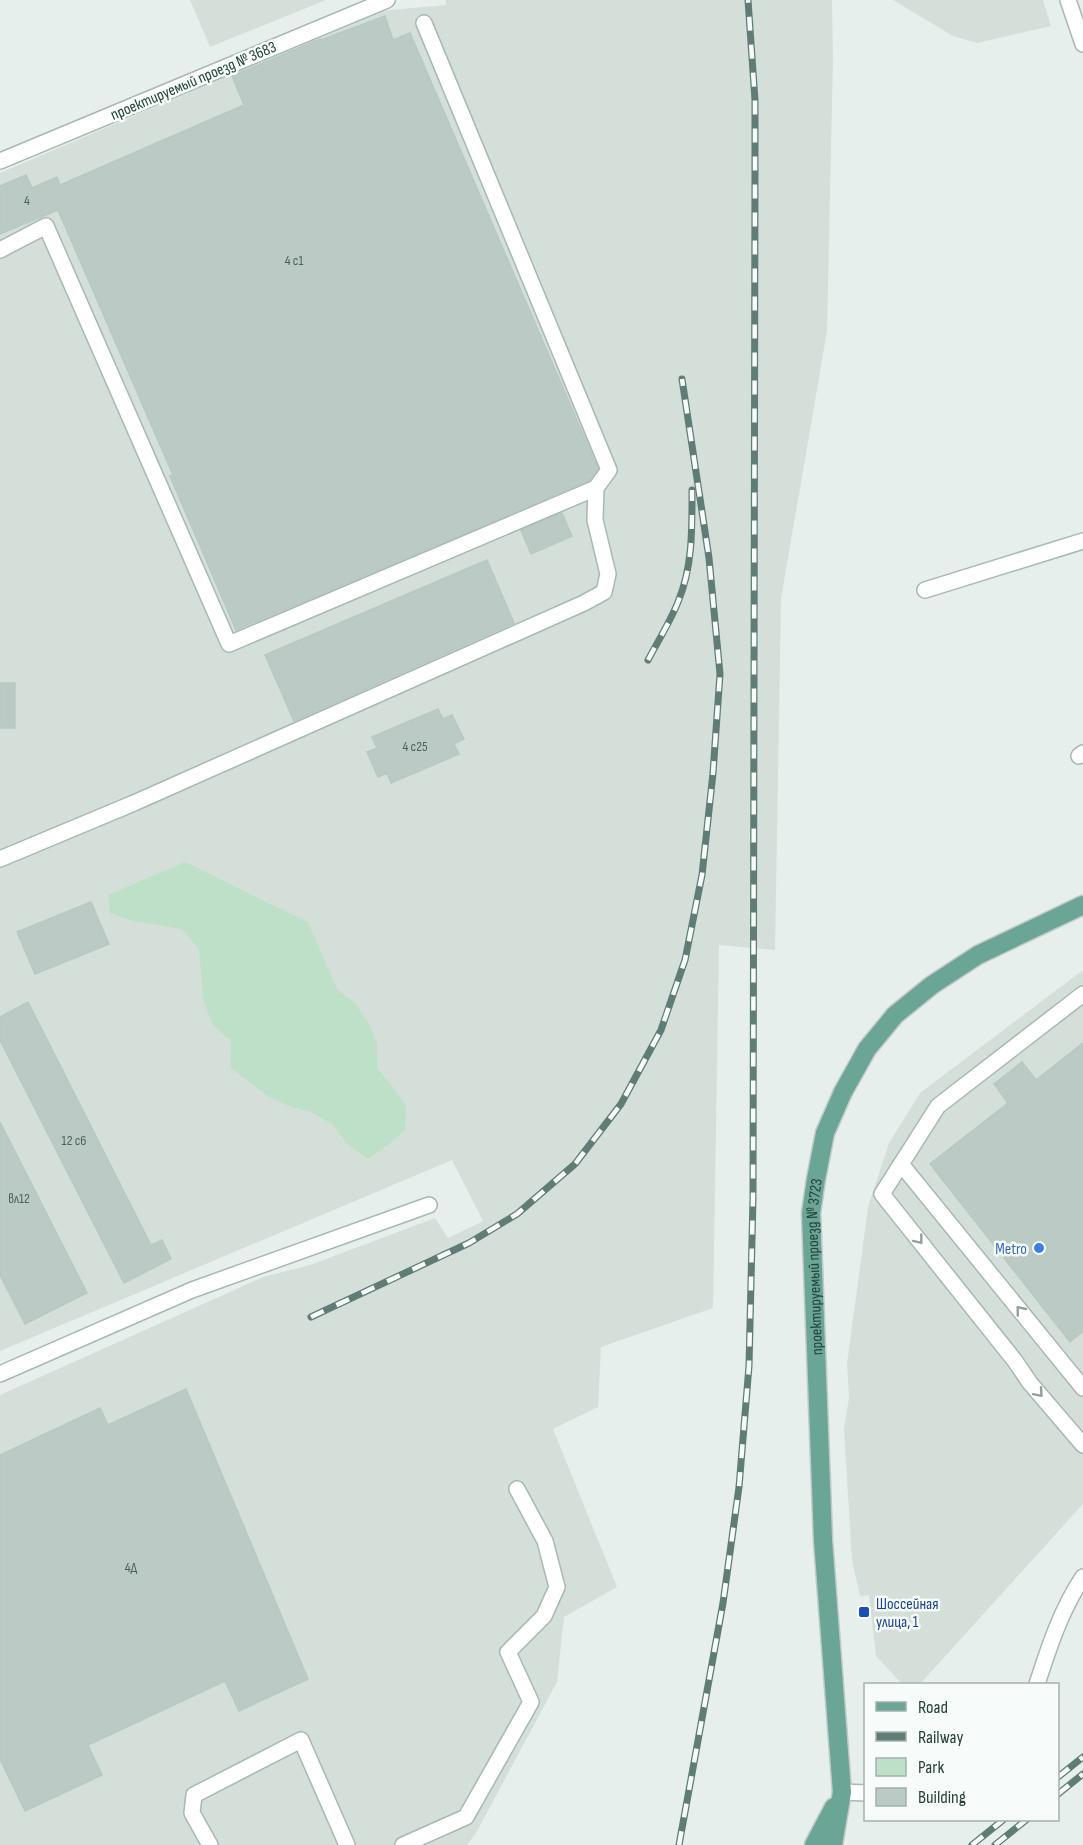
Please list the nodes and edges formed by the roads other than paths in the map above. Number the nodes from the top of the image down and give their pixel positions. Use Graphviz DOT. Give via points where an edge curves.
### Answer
graph roads {
  1 [pos="387,0"];
  2 [pos="1068,0"];
  3 [pos="424,23"];
  4 [pos="1083,44"];
  5 [pos="0,161"];
  6 [pos="0,250"];
  7 [pos="596,488"];
  8 [pos="1083,541"];
  9 [pos="925,590"];
  10 [pos="0,859"];
  11 [pos="1083,905"];
  12 [pos="1083,994"];
  13 [pos="901,1164"];
  14 [pos="429,1205"];
  15 [pos="0,1374"];
  16 [pos="1083,1388"];
  17 [pos="1083,1445"];
  18 [pos="517,1489"];
  19 [pos="1083,1576"];
  20 [pos="1037,1683"];
  21 [pos="842,1792"];
  22 [pos="864,1793"];
  23 [pos="210,1845"];
  24 [pos="347,1845"];
  25 [pos="403,1845"];
  26 [pos="814,1845"];
  27 [pos="833,1845"];
  1 -- 5 [label="street, проектируемый проезд № 3683"];
  2 -- 4 [label="street"];
  3 -- 7 [label="street" via="609,470"];
  6 -- 7 [label="street" via="46,226 229,644"];
  7 -- 10 [label="street" via="595,520 608,574 604,592"];
  8 -- 9 [label="street"];
  11 -- 21 [label="main road, проектируемый проезд № 3723" via="978,955 895,1015 867,1049 825,1133 811,1213 823,1540"];
  12 -- 13 [label="street" via="938,1106"];
  16 -- 13 [label="street, one-way"];
  13 -- 17 [label="street, one-way" via="882,1194"];
  14 -- 15 [label="street" via="192,1290"];
  18 -- 25 [label="street" via="545,1541 557,1587 544,1616 508,1652 531,1702 466,1817"];
  19 -- 20 [label="street" via="1057,1624"];
  21 -- 22 [label="street"];
  21 -- 26 [label="main road"];
  21 -- 27 [label="main road, проектируемый проезд № 3723"];
  23 -- 24 [label="street" via="192,1814 194,1795 301,1740"];
}
